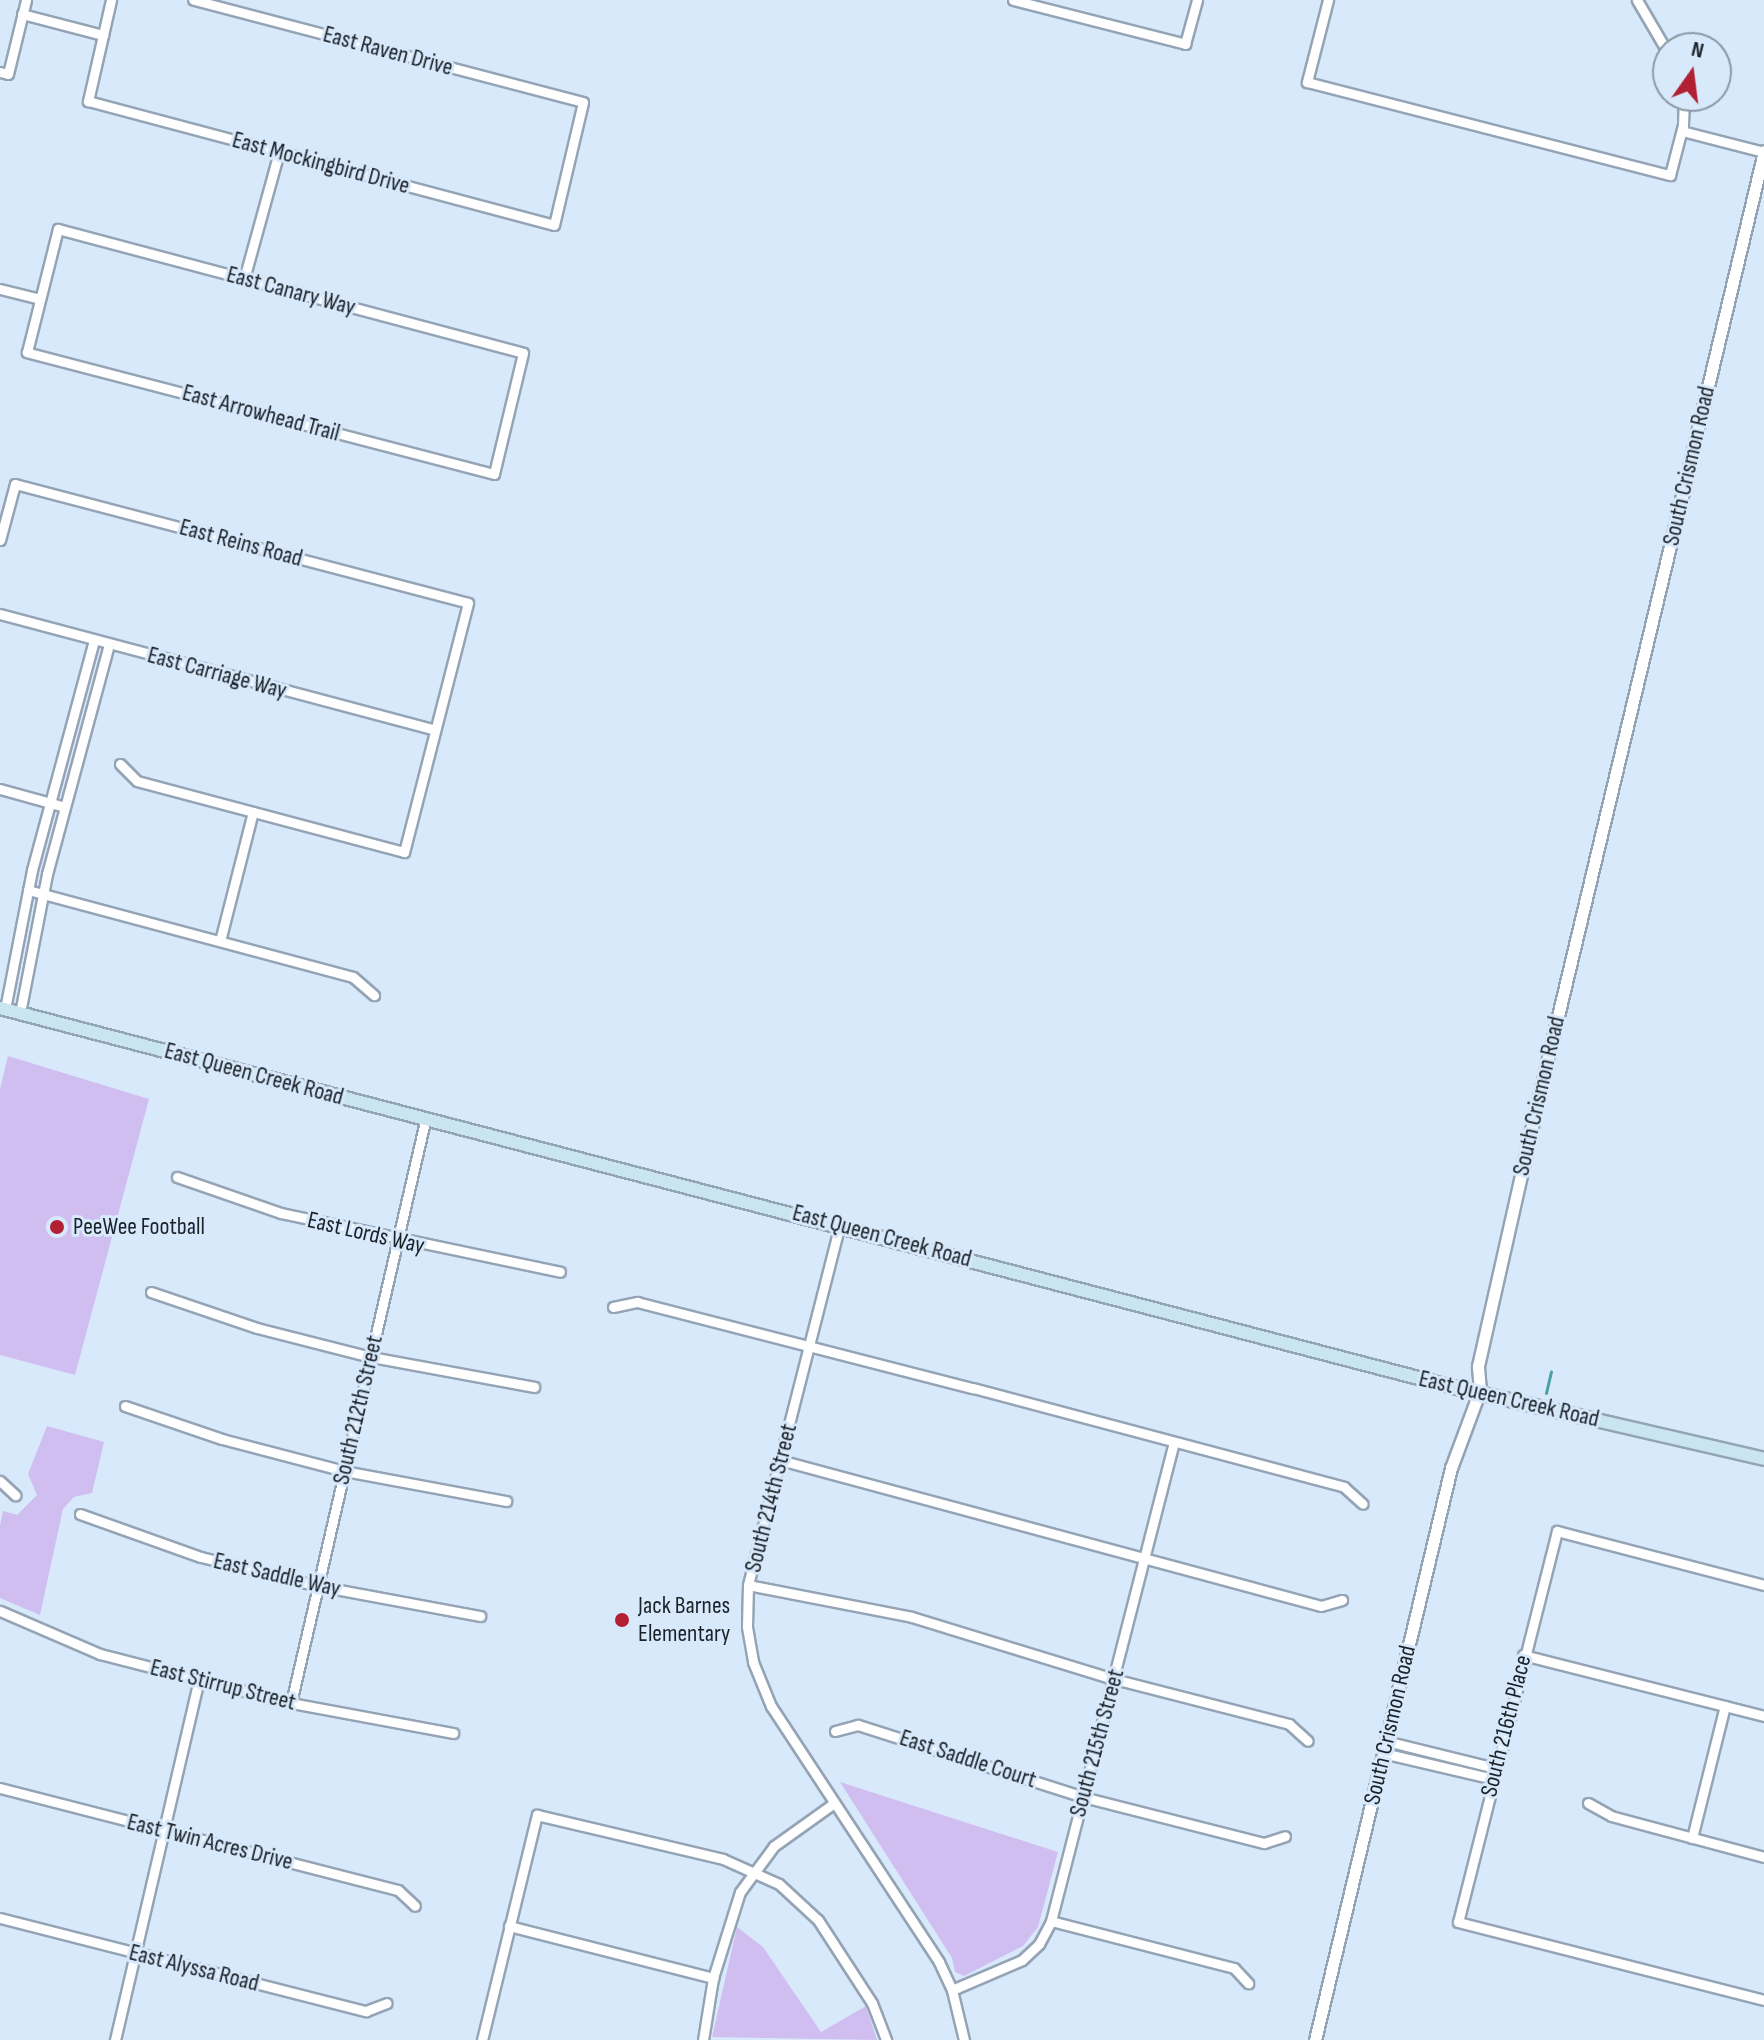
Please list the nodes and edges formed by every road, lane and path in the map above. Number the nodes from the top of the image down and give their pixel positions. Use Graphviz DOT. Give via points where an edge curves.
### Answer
graph roads {
  1 [pos="26,0"];
  2 [pos="111,0"];
  3 [pos="193,0"];
  4 [pos="1013,0"];
  5 [pos="1197,0"];
  6 [pos="1328,0"];
  7 [pos="1637,0"];
  8 [pos="22,14"];
  9 [pos="1656,32"];
  10 [pos="103,35"];
  11 [pos="4,73"];
  12 [pos="1683,112"];
  13 [pos="1682,131"];
  14 [pos="1764,151"];
  15 [pos="279,152"];
  16 [pos="554,225"];
  17 [pos="244,279"];
  18 [pos="0,289"];
  19 [pos="40,299"];
  20 [pos="494,474"];
  21 [pos="0,540"];
  22 [pos="0,614"];
  23 [pos="94,640"];
  24 [pos="109,644"];
  25 [pos="435,730"];
  26 [pos="120,764"];
  27 [pos="0,789"];
  28 [pos="50,803"];
  29 [pos="65,807"];
  30 [pos="253,812"];
  31 [pos="28,890"];
  32 [pos="43,894"];
  33 [pos="220,941"];
  34 [pos="374,995"];
  35 [pos="2,1008"];
  36 [pos="20,1013"];
  37 [pos="426,1117"];
  38 [pos="177,1177"];
  39 [pos="840,1224"];
  40 [pos="397,1241"];
  41 [pos="560,1272"];
  42 [pos="151,1292"];
  43 [pos="613,1307"];
  44 [pos="808,1346"];
  45 [pos="371,1357"];
  46 [pos="534,1387"];
  47 [pos="1480,1390"];
  48 [pos="125,1406"];
  49 [pos="1174,1443"];
  50 [pos="1764,1459"];
  51 [pos="780,1460"];
  52 [pos="344,1471"];
  53 [pos="0,1481"];
  54 [pos="15,1495"];
  55 [pos="506,1501"];
  56 [pos="1363,1504"];
  57 [pos="80,1514"];
  58 [pos="1144,1561"];
  59 [pos="748,1585"];
  60 [pos="1764,1585"];
  61 [pos="318,1586"];
  62 [pos="1342,1600"];
  63 [pos="0,1611"];
  64 [pos="480,1616"];
  65 [pos="1523,1655"];
  66 [pos="199,1679"];
  67 [pos="1114,1679"];
  68 [pos="291,1703"];
  69 [pos="1725,1706"];
  70 [pos="1764,1716"];
  71 [pos="835,1731"];
  72 [pos="453,1733"];
  73 [pos="1308,1741"];
  74 [pos="1385,1747"];
  75 [pos="1495,1768"];
  76 [pos="1493,1779"];
  77 [pos="0,1788"];
  78 [pos="1083,1797"];
  79 [pos="834,1803"];
  80 [pos="1588,1803"];
  81 [pos="164,1830"];
  82 [pos="1285,1836"];
  83 [pos="1692,1838"];
  84 [pos="1764,1857"];
  85 [pos="753,1870"];
  86 [pos="415,1906"];
  87 [pos="0,1918"];
  88 [pos="1051,1921"];
  89 [pos="509,1926"];
  90 [pos="135,1954"];
  91 [pos="713,1978"];
  92 [pos="1248,1983"];
  93 [pos="952,1990"];
  94 [pos="1764,2000"];
  95 [pos="387,2003"];
  96 [pos="115,2040"];
  97 [pos="482,2040"];
  98 [pos="703,2040"];
  99 [pos="886,2040"];
  100 [pos="964,2040"];
  101 [pos="1315,2040"];
  1 -- 8 [label="street"];
  2 -- 10 [label="street"];
  3 -- 16 [label="street, East Raven Drive" via="583,102"];
  4 -- 5 [label="street" via="1185,44"];
  6 -- 13 [label="street" via="1307,82 1670,175"];
  7 -- 9 [label="street"];
  8 -- 10 [label="street"];
  8 -- 11 [label="street"];
  10 -- 15 [label="street, East Mockingbird Drive" via="88,101"];
  12 -- 13 [label="street"];
  13 -- 14 [label="street"];
  14 -- 47 [label="street, South Crismon Road" via="1533,1121 1478,1366"];
  15 -- 16 [label="street, East Mockingbird Drive"];
  15 -- 17 [label="street"];
  17 -- 19 [label="street, East Canary Way" via="58,229"];
  17 -- 20 [label="street, East Canary Way" via="523,353"];
  18 -- 19 [label="street"];
  19 -- 20 [label="street, East Arrowhead Trail" via="27,352"];
  21 -- 25 [label="street, East Reins Road" via="15,484 468,603"];
  22 -- 23 [label="street, East Carriage Way"];
  23 -- 24 [label="street, East Carriage Way"];
  23 -- 28 [label="street"];
  24 -- 25 [label="street, East Carriage Way"];
  24 -- 29 [label="street"];
  25 -- 30 [label="street" via="404,852"];
  26 -- 30 [label="street" via="137,781"];
  27 -- 28 [label="street"];
  28 -- 29 [label="street"];
  28 -- 31 [label="street"];
  29 -- 32 [label="street"];
  30 -- 33 [label="street"];
  31 -- 32 [label="street"];
  31 -- 35 [label="street"];
  32 -- 33 [label="street"];
  32 -- 36 [label="street"];
  33 -- 34 [label="street" via="353,977"];
  35 -- 36 [label="main road, East Queen Creek Road"];
  36 -- 37 [label="main road, East Queen Creek Road"];
  37 -- 39 [label="main road, East Queen Creek Road"];
  37 -- 40 [label="street, South 212th Street"];
  38 -- 40 [label="street, East Lords Way" via="281,1213"];
  39 -- 44 [label="street, South 214th Street"];
  39 -- 47 [label="main road, East Queen Creek Road"];
  40 -- 41 [label="street, East Lords Way"];
  40 -- 45 [label="street, South 212th Street"];
  42 -- 45 [label="street" via="257,1328"];
  43 -- 44 [label="street" via="637,1302"];
  44 -- 49 [label="street"];
  44 -- 51 [label="street, South 214th Street"];
  45 -- 46 [label="street"];
  45 -- 52 [label="street, South 212th Street"];
  47 -- 50 [label="main road, East Queen Creek Road"];
  47 -- 74 [label="street, South Crismon Road" via="1451,1468"];
  48 -- 52 [label="street" via="222,1439"];
  49 -- 56 [label="street" via="1344,1487"];
  49 -- 58 [label="street, South 215th Street"];
  51 -- 58 [label="street"];
  51 -- 59 [label="street, South 214th Street"];
  52 -- 55 [label="street"];
  52 -- 61 [label="street, South 212th Street"];
  53 -- 54 [label="street"];
  57 -- 61 [label="street, East Saddle Way" via="201,1557"];
  58 -- 62 [label="street" via="1321,1606"];
  58 -- 67 [label="street, South 215th Street"];
  59 -- 67 [label="street" via="912,1617"];
  59 -- 79 [label="street, South 214th Street" via="753,1662 771,1706"];
  60 -- 65 [label="street, South 216th Place" via="1557,1531"];
  61 -- 64 [label="street, East Saddle Way"];
  61 -- 68 [label="street, South 212th Street"];
  63 -- 66 [label="street, East Stirrup Street" via="100,1654"];
  65 -- 69 [label="street"];
  65 -- 75 [label="street, South 216th Place"];
  66 -- 68 [label="street, East Stirrup Street"];
  66 -- 81 [label="street"];
  67 -- 73 [label="street" via="1289,1724"];
  67 -- 78 [label="street, South 215th Street"];
  68 -- 72 [label="street, East Stirrup Street"];
  69 -- 70 [label="street"];
  69 -- 83 [label="street"];
  71 -- 78 [label="street, East Saddle Court" via="858,1725"];
  74 -- 75 [label="street"];
  74 -- 76 [label="street"];
  74 -- 101 [label="street, South Crismon Road"];
  75 -- 76 [label="street, South 216th Place"];
  76 -- 94 [label="street, South 216th Place" via="1458,1922"];
  77 -- 81 [label="street, East Twin Acres Drive"];
  78 -- 82 [label="street, East Saddle Court" via="1264,1843"];
  78 -- 88 [label="street, South 215th Street"];
  79 -- 85 [label="street" via="774,1846"];
  79 -- 93 [label="street, South 214th Street"];
  80 -- 83 [label="street" via="1611,1816"];
  81 -- 86 [label="street, East Twin Acres Drive" via="398,1890"];
  81 -- 90 [label="street"];
  83 -- 84 [label="street"];
  85 -- 89 [label="street" via="537,1815"];
  85 -- 91 [label="street" via="729,1919"];
  85 -- 99 [label="street" via="799,1899 818,1920 872,2003"];
  87 -- 90 [label="street, East Alyssa Road"];
  88 -- 92 [label="street" via="1234,1968"];
  88 -- 93 [label="street, South 215th Street" via="1039,1944 1022,1960"];
  89 -- 91 [label="street"];
  89 -- 97 [label="street"];
  90 -- 95 [label="street, East Alyssa Road" via="366,2011"];
  90 -- 96 [label="street"];
  91 -- 98 [label="street"];
  93 -- 100 [label="street, South 214th Street"];
}
